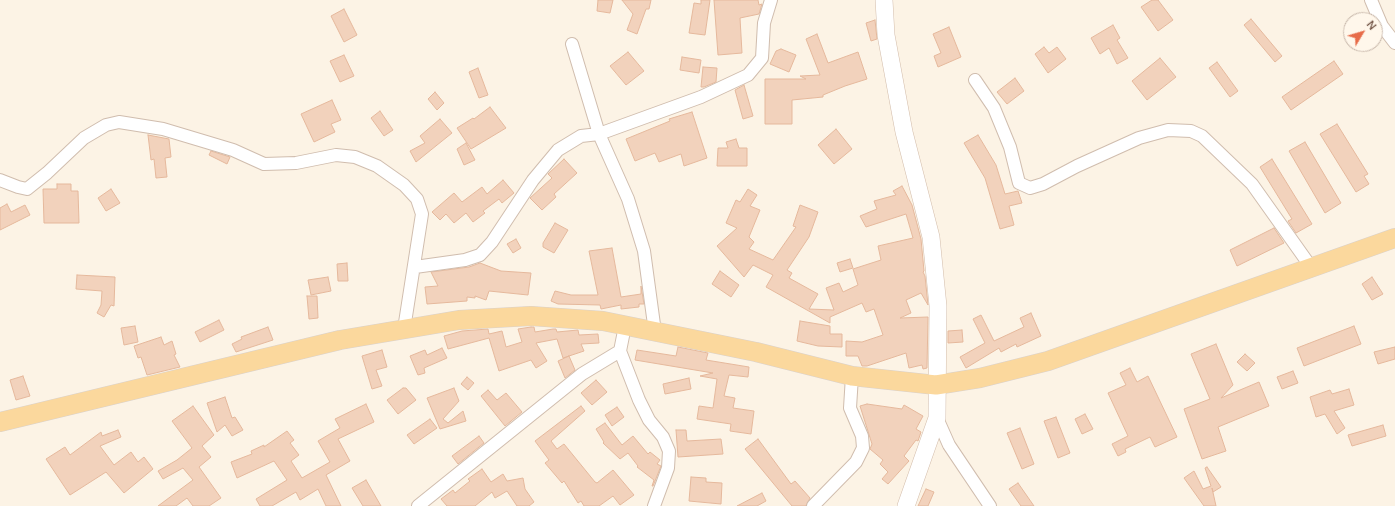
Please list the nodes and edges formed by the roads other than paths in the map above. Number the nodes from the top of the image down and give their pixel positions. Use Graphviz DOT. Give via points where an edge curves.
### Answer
graph roads {
  1 [pos="771,0"];
  2 [pos="884,0"];
  3 [pos="1368,2"];
  4 [pos="1395,43"];
  5 [pos="572,44"];
  6 [pos="975,80"];
  7 [pos="600,134"];
  8 [pos="0,180"];
  9 [pos="1395,238"];
  10 [pos="415,267"];
  11 [pos="1311,267"];
  12 [pos="625,326"];
  13 [pos="404,329"];
  14 [pos="655,332"];
  15 [pos="620,351"];
  16 [pos="852,376"];
  17 [pos="936,385"];
  18 [pos="937,418"];
  19 [pos="0,422"];
  20 [pos="418,506"];
  21 [pos="654,506"];
  22 [pos="813,506"];
  23 [pos="906,506"];
  24 [pos="990,506"];
  1 -- 7 [label="street" via="764,23 762,58 748,74 701,97"];
  2 -- 17 [label="street" via="886,35 904,132 931,237 938,306"];
  3 -- 4 [label="street"];
  5 -- 7 [label="street"];
  6 -- 11 [label="street" via="994,108 1010,147 1019,183 1030,188 1043,184 1139,138 1168,130 1191,131 1202,136 1252,184"];
  7 -- 10 [label="street" via="581,136 558,150 533,180 492,242 480,255 466,260"];
  7 -- 14 [label="street" via="628,199 644,251"];
  8 -- 10 [label="street" via="27,189 47,174 84,138 106,125 119,122 170,131 233,150 264,164 296,163 336,156 355,157 377,166 404,185 417,199 422,214"];
  9 -- 11 [label="main road"];
  10 -- 13 [label="street"];
  11 -- 17 [label="main road" via="1048,361 980,378"];
  12 -- 13 [label="main road" via="603,321 531,316 459,320"];
  12 -- 14 [label="main road"];
  12 -- 15 [label="street"];
  13 -- 19 [label="main road" via="340,340"];
  14 -- 16 [label="main road" via="756,352"];
  15 -- 20 [label="street" via="582,374"];
  15 -- 21 [label="street" via="639,400 669,451 668,468"];
  16 -- 17 [label="main road"];
  16 -- 22 [label="street" via="850,408 862,436 863,448 856,462"];
  17 -- 18 [label="street"];
  18 -- 23 [label="street"];
  18 -- 24 [label="street" via="949,445"];
}
